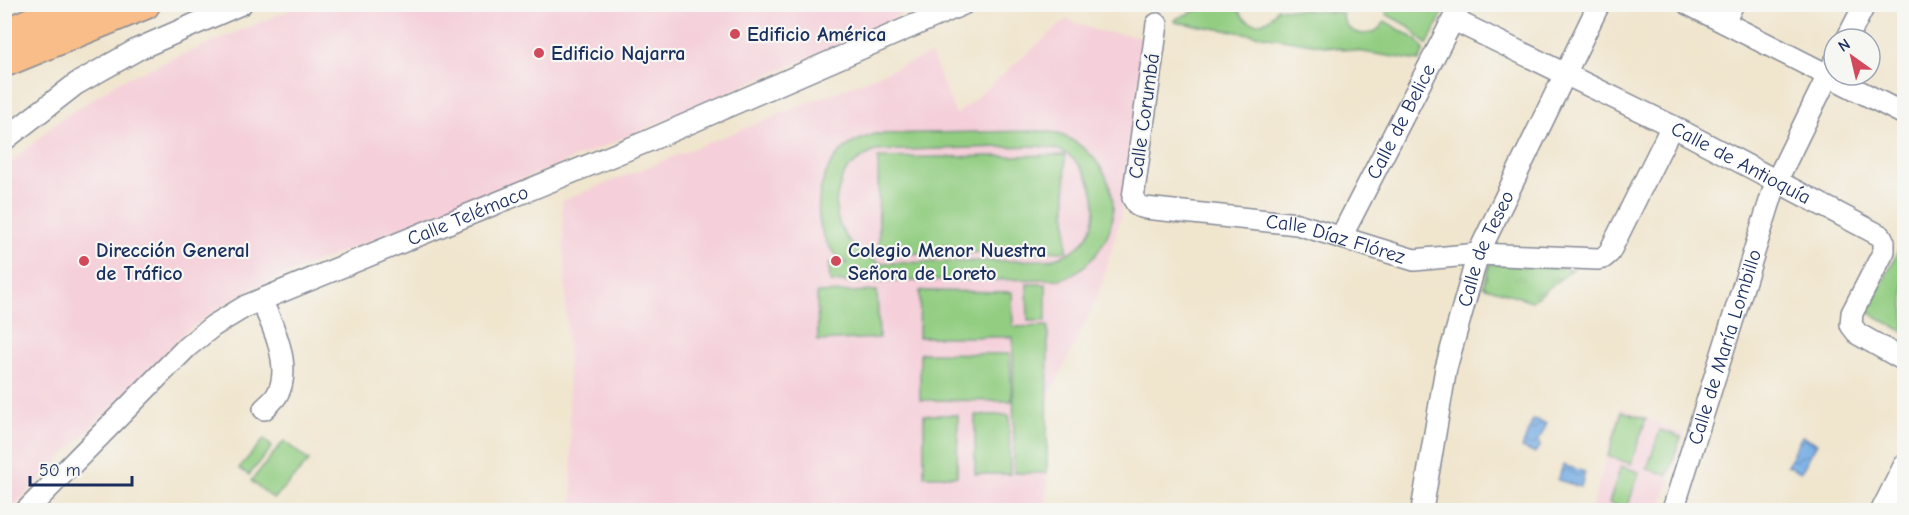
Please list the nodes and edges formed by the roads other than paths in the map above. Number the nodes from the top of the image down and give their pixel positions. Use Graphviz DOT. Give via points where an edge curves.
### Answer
graph roads {
  1 [pos="145,4"];
  2 [pos="241,4"];
  3 [pos="963,4"];
  4 [pos="1599,4"];
  5 [pos="1688,4"];
  6 [pos="1865,4"];
  7 [pos="65,9"];
  8 [pos="1458,11"];
  9 [pos="1729,13"];
  10 [pos="4,24"];
  11 [pos="1157,24"];
  12 [pos="1853,27"];
  13 [pos="4,34"];
  14 [pos="4,62"];
  15 [pos="1822,64"];
  16 [pos="1565,74"];
  17 [pos="1822,87"];
  18 [pos="1861,87"];
  19 [pos="1905,114"];
  20 [pos="1672,126"];
  21 [pos="4,140"];
  22 [pos="1776,182"];
  23 [pos="1138,206"];
  24 [pos="1341,237"];
  25 [pos="1478,254"];
  26 [pos="261,300"];
  27 [pos="1905,360"];
  28 [pos="264,409"];
  29 [pos="1905,466"];
  30 [pos="27,510"];
  31 [pos="1422,510"];
  32 [pos="1673,510"];
  33 [pos="1882,510"];
  1 -- 14 [label="highway"];
  2 -- 21 [label="street" via="138,49 76,84"];
  3 -- 26 [label="street, Calle Telémaco" via="648,141"];
  4 -- 16 [label="street, Calle de Teseo"];
  5 -- 9 [label="street"];
  6 -- 12 [label="street"];
  7 -- 10 [label="highway"];
  7 -- 13 [label="highway"];
  8 -- 16 [label="street, Calle de Antioquía" via="1460,22"];
  8 -- 24 [label="street, Calle de Belice"];
  9 -- 15 [label="street"];
  11 -- 23 [label="street, Calle Corumbá" via="1133,198"];
  16 -- 20 [label="street, Calle de Antioquía"];
  16 -- 25 [label="street, Calle de Teseo"];
  17 -- 22 [label="street, Calle de María Lombillo"];
  18 -- 19 [label="street"];
  20 -- 22 [label="street, Calle de Antioquía"];
  20 -- 25 [label="street, Calle Díaz Flórez" via="1603,258"];
  22 -- 27 [label="street, Calle de Antioquía" via="1883,238 1884,251 1852,313 1851,325 1858,334"];
  22 -- 32 [label="street, Calle de María Lombillo"];
  23 -- 24 [label="street, Calle Díaz Flórez" via="1297,224"];
  24 -- 25 [label="street, Calle Díaz Flórez" via="1414,260"];
  25 -- 31 [label="street, Calle de Teseo" via="1446,368"];
  26 -- 28 [label="street" via="279,344 284,373 277,394"];
  26 -- 30 [label="street, Calle Telémaco" via="233,313 186,347"];
  29 -- 33 [label="street"];
}
